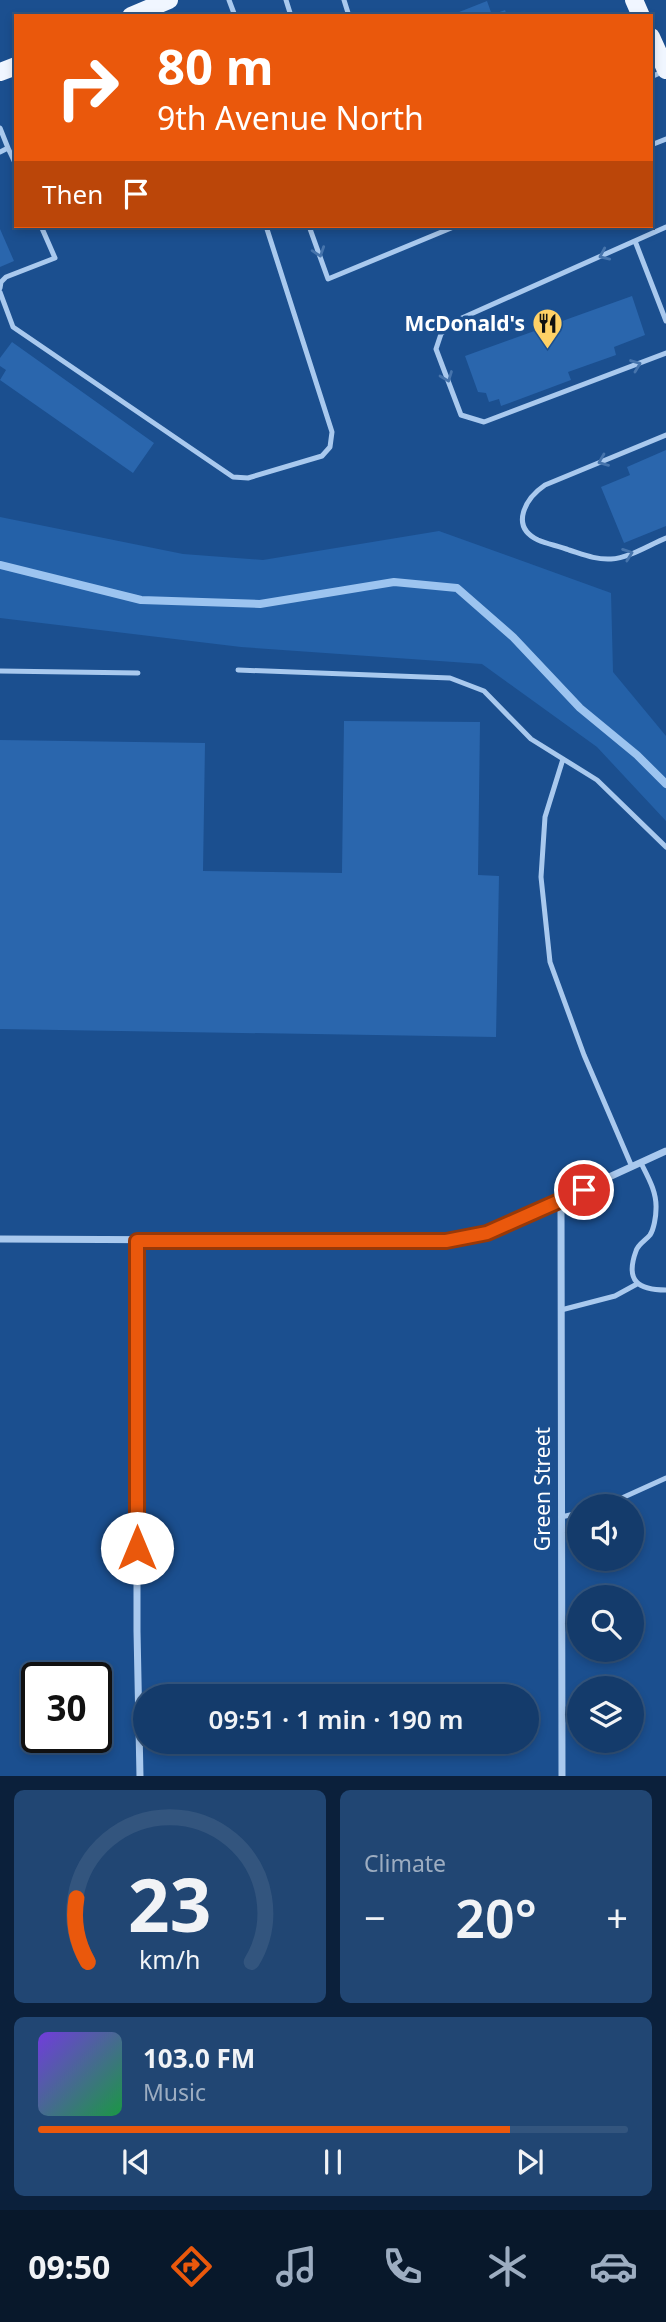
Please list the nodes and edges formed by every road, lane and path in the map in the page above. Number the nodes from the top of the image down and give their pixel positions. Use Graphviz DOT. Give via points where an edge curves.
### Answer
graph roads {
  1 [pos="169,0"];
  2 [pos="136,14"];
  3 [pos="653,41"];
  4 [pos="665,63"];
  5 [pos="0,128"];
  6 [pos="8,148"];
  7 [pos="0,152"];
  8 [pos="14,160"];
  9 [pos="666,227"];
  10 [pos="42,228"];
  11 [pos="267,228"];
  12 [pos="310,228"];
  13 [pos="451,228"];
  14 [pos="635,241"];
  15 [pos="0,290"];
  16 [pos="666,321"];
  17 [pos="666,353"];
  18 [pos="666,435"];
  19 [pos="666,538"];
  20 [pos="238,670"];
  21 [pos="0,671"];
  22 [pos="138,673"];
  23 [pos="564,759"];
  24 [pos="666,847"];
  25 [pos="666,1151"];
  26 [pos="641,1163"];
  27 [pos="632,1167"];
  28 [pos="561,1201"];
  29 [pos="0,1239"];
  30 [pos="137,1241"];
  31 [pos="637,1284"];
  32 [pos="666,1290"];
  33 [pos="561,1310"];
  34 [pos="666,1478"];
  35 [pos="631,1494"];
  36 [pos="567,1516"];
  37 [pos="561,1517"];
  38 [pos="140,1776"];
  39 [pos="562,1776"];
  1 -- 2 [label="main road"];
  3 -- 4 [label="main road"];
  5 -- 6 [label="lane"];
  6 -- 7 [label="lane"];
  6 -- 8 [label="lane"];
  9 -- 14 [label="lane"];
  10 -- 15 [label="lane" via="55,258 6,277"];
  11 -- 15 [label="lane" via="332,432 330,447 322,456 248,478 233,477 13,327"];
  12 -- 13 [label="lane, one-way" via="328,278"];
  14 -- 16 [label="lane"];
  14 -- 17 [label="lane, one-way" via="453,322 441,334 436,349 461,415 484,422"];
  18 -- 19 [label="lane, one-way" via="545,485 531,495 522,517 528,533 538,540 596,558 622,557"];
  20 -- 23 [label="lane" via="450,678 484,691 531,739"];
  21 -- 22 [label="lane"];
  23 -- 24 [label="lane" via="597,780"];
  23 -- 27 [label="lane" via="545,817 541,877 550,962"];
  25 -- 26 [label="street"];
  26 -- 27 [label="street"];
  26 -- 31 [label="lane" via="654,1189 656,1208 652,1233 636,1249 632,1276"];
  27 -- 28 [label="street"];
  28 -- 30 [label="street" via="487,1233 446,1241"];
  28 -- 33 [label="street, Green Street"];
  29 -- 30 [label="street"];
  30 -- 38 [label="street"];
  31 -- 32 [label="lane" via="647,1290"];
  31 -- 33 [label="lane" via="615,1296"];
  33 -- 37 [label="street, Green Street"];
  34 -- 35 [label="lane"];
  36 -- 37 [label="lane"];
  37 -- 39 [label="street, Green Street"];
}
